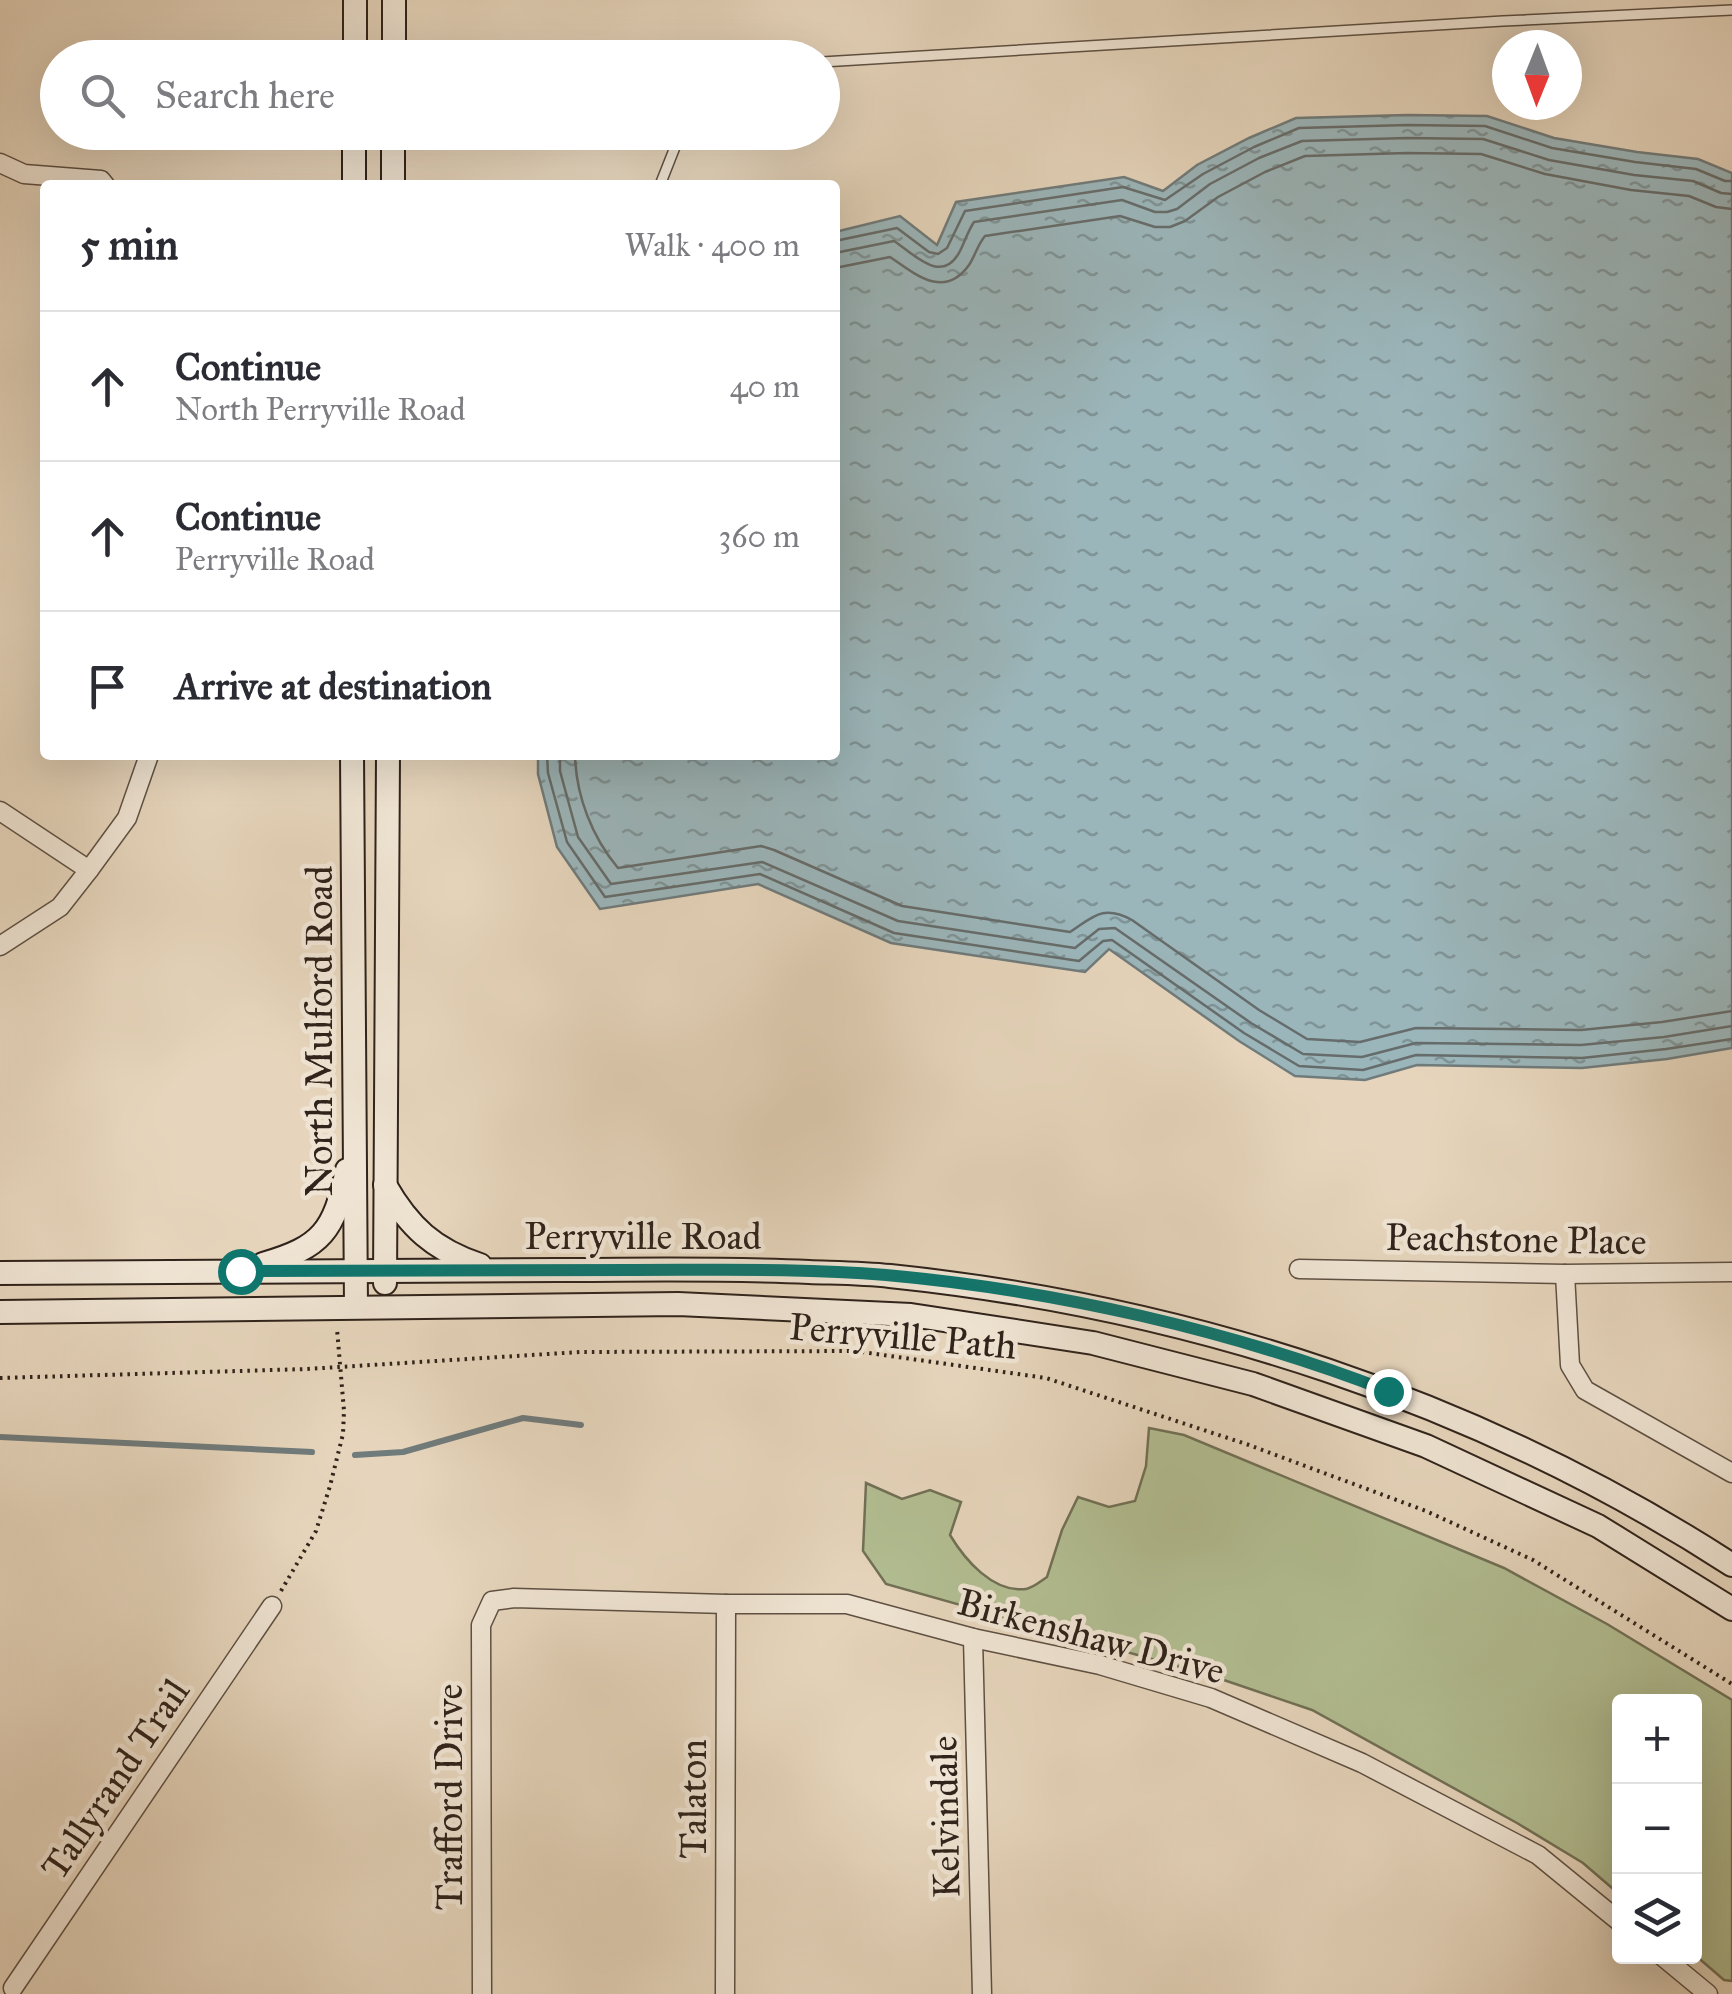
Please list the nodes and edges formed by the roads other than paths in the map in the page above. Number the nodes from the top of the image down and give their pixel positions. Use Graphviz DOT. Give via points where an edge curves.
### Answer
graph roads {
  1 [pos="356,0"];
  2 [pos="394,0"];
  3 [pos="1732,10"];
  4 [pos="355,40"];
  5 [pos="394,40"];
  6 [pos="840,61"];
  7 [pos="354,150"];
  8 [pos="393,150"];
  9 [pos="674,150"];
  10 [pos="0,163"];
  11 [pos="101,180"];
  12 [pos="354,180"];
  13 [pos="392,180"];
  14 [pos="662,180"];
  15 [pos="147,760"];
  16 [pos="352,760"];
  17 [pos="388,760"];
  18 [pos="0,811"];
  19 [pos="89,870"];
  20 [pos="0,946"];
  21 [pos="354,1137"];
  22 [pos="384,1183"];
  23 [pos="1299,1269"];
  24 [pos="498,1270"];
  25 [pos="240,1271"];
  26 [pos="355,1271"];
  27 [pos="385,1271"];
  28 [pos="0,1272"];
  29 [pos="1732,1272"];
  30 [pos="1565,1274"];
  31 [pos="347,1307"];
  32 [pos="385,1307"];
  33 [pos="0,1312"];
  34 [pos="1732,1473"];
  35 [pos="1732,1565"];
  36 [pos="276,1598"];
  37 [pos="492,1601"];
  38 [pos="726,1604"];
  39 [pos="1732,1609"];
  40 [pos="973,1638"];
  41 [pos="1612,1915"];
  42 [pos="1672,1964"];
  43 [pos="12,1987"];
  44 [pos="482,1994"];
  45 [pos="724,1994"];
  46 [pos="982,1994"];
  47 [pos="1708,1994"];
  1 -- 4 [label="main road"];
  2 -- 5 [label="main road"];
  3 -- 6 [label="lane"];
  7 -- 12 [label="main road"];
  8 -- 13 [label="main road"];
  9 -- 14 [label="lane"];
  10 -- 11 [label="street" via="24,174"];
  15 -- 19 [label="street" via="127,818"];
  16 -- 21 [label="main road, North Mulford Road"];
  17 -- 22 [label="main road, North Mulford Road"];
  18 -- 19 [label="street"];
  19 -- 20 [label="street" via="60,907"];
  21 -- 25 [label="main road" via="328,1228 310,1247"];
  21 -- 26 [label="main road, North Mulford Road"];
  22 -- 24 [label="main road" via="422,1234 453,1256"];
  22 -- 27 [label="main road, North Mulford Road"];
  23 -- 30 [label="street, Peachstone Place"];
  24 -- 27 [label="main road, Perryville Road"];
  24 -- 35 [label="main road, Perryville Road" via="867,1274 1019,1292 1151,1318 1356,1378 1450,1415 1557,1464"];
  25 -- 26 [label="main road, Perryville Road"];
  25 -- 28 [label="main road, Perryville Road"];
  26 -- 27 [label="main road, Perryville Road"];
  26 -- 31 [label="main road, North Mulford Road"];
  27 -- 32 [label="main road, North Mulford Road"];
  29 -- 30 [label="street, Peachstone Place"];
  30 -- 34 [label="street" via="1570,1365 1585,1390"];
  31 -- 32 [label="main road, Perryville Road"];
  31 -- 33 [label="main road, Perryville Road"];
  32 -- 39 [label="main road, Perryville Road" via="678,1304 911,1314 1094,1343 1254,1384 1426,1446 1598,1526"];
  36 -- 43 [label="street, Tallyrand Trail"];
  37 -- 38 [label="street, Birkenshaw Drive"];
  37 -- 44 [label="street, Trafford Drive" via="481,1626"];
  38 -- 40 [label="street, Birkenshaw Drive" via="847,1604"];
  38 -- 45 [label="street, Talaton"];
  40 -- 41 [label="street, Birkenshaw Drive" via="1211,1698 1362,1762 1538,1855"];
  40 -- 46 [label="street, Kelvindale"];
  42 -- 47 [label="street"];
}
